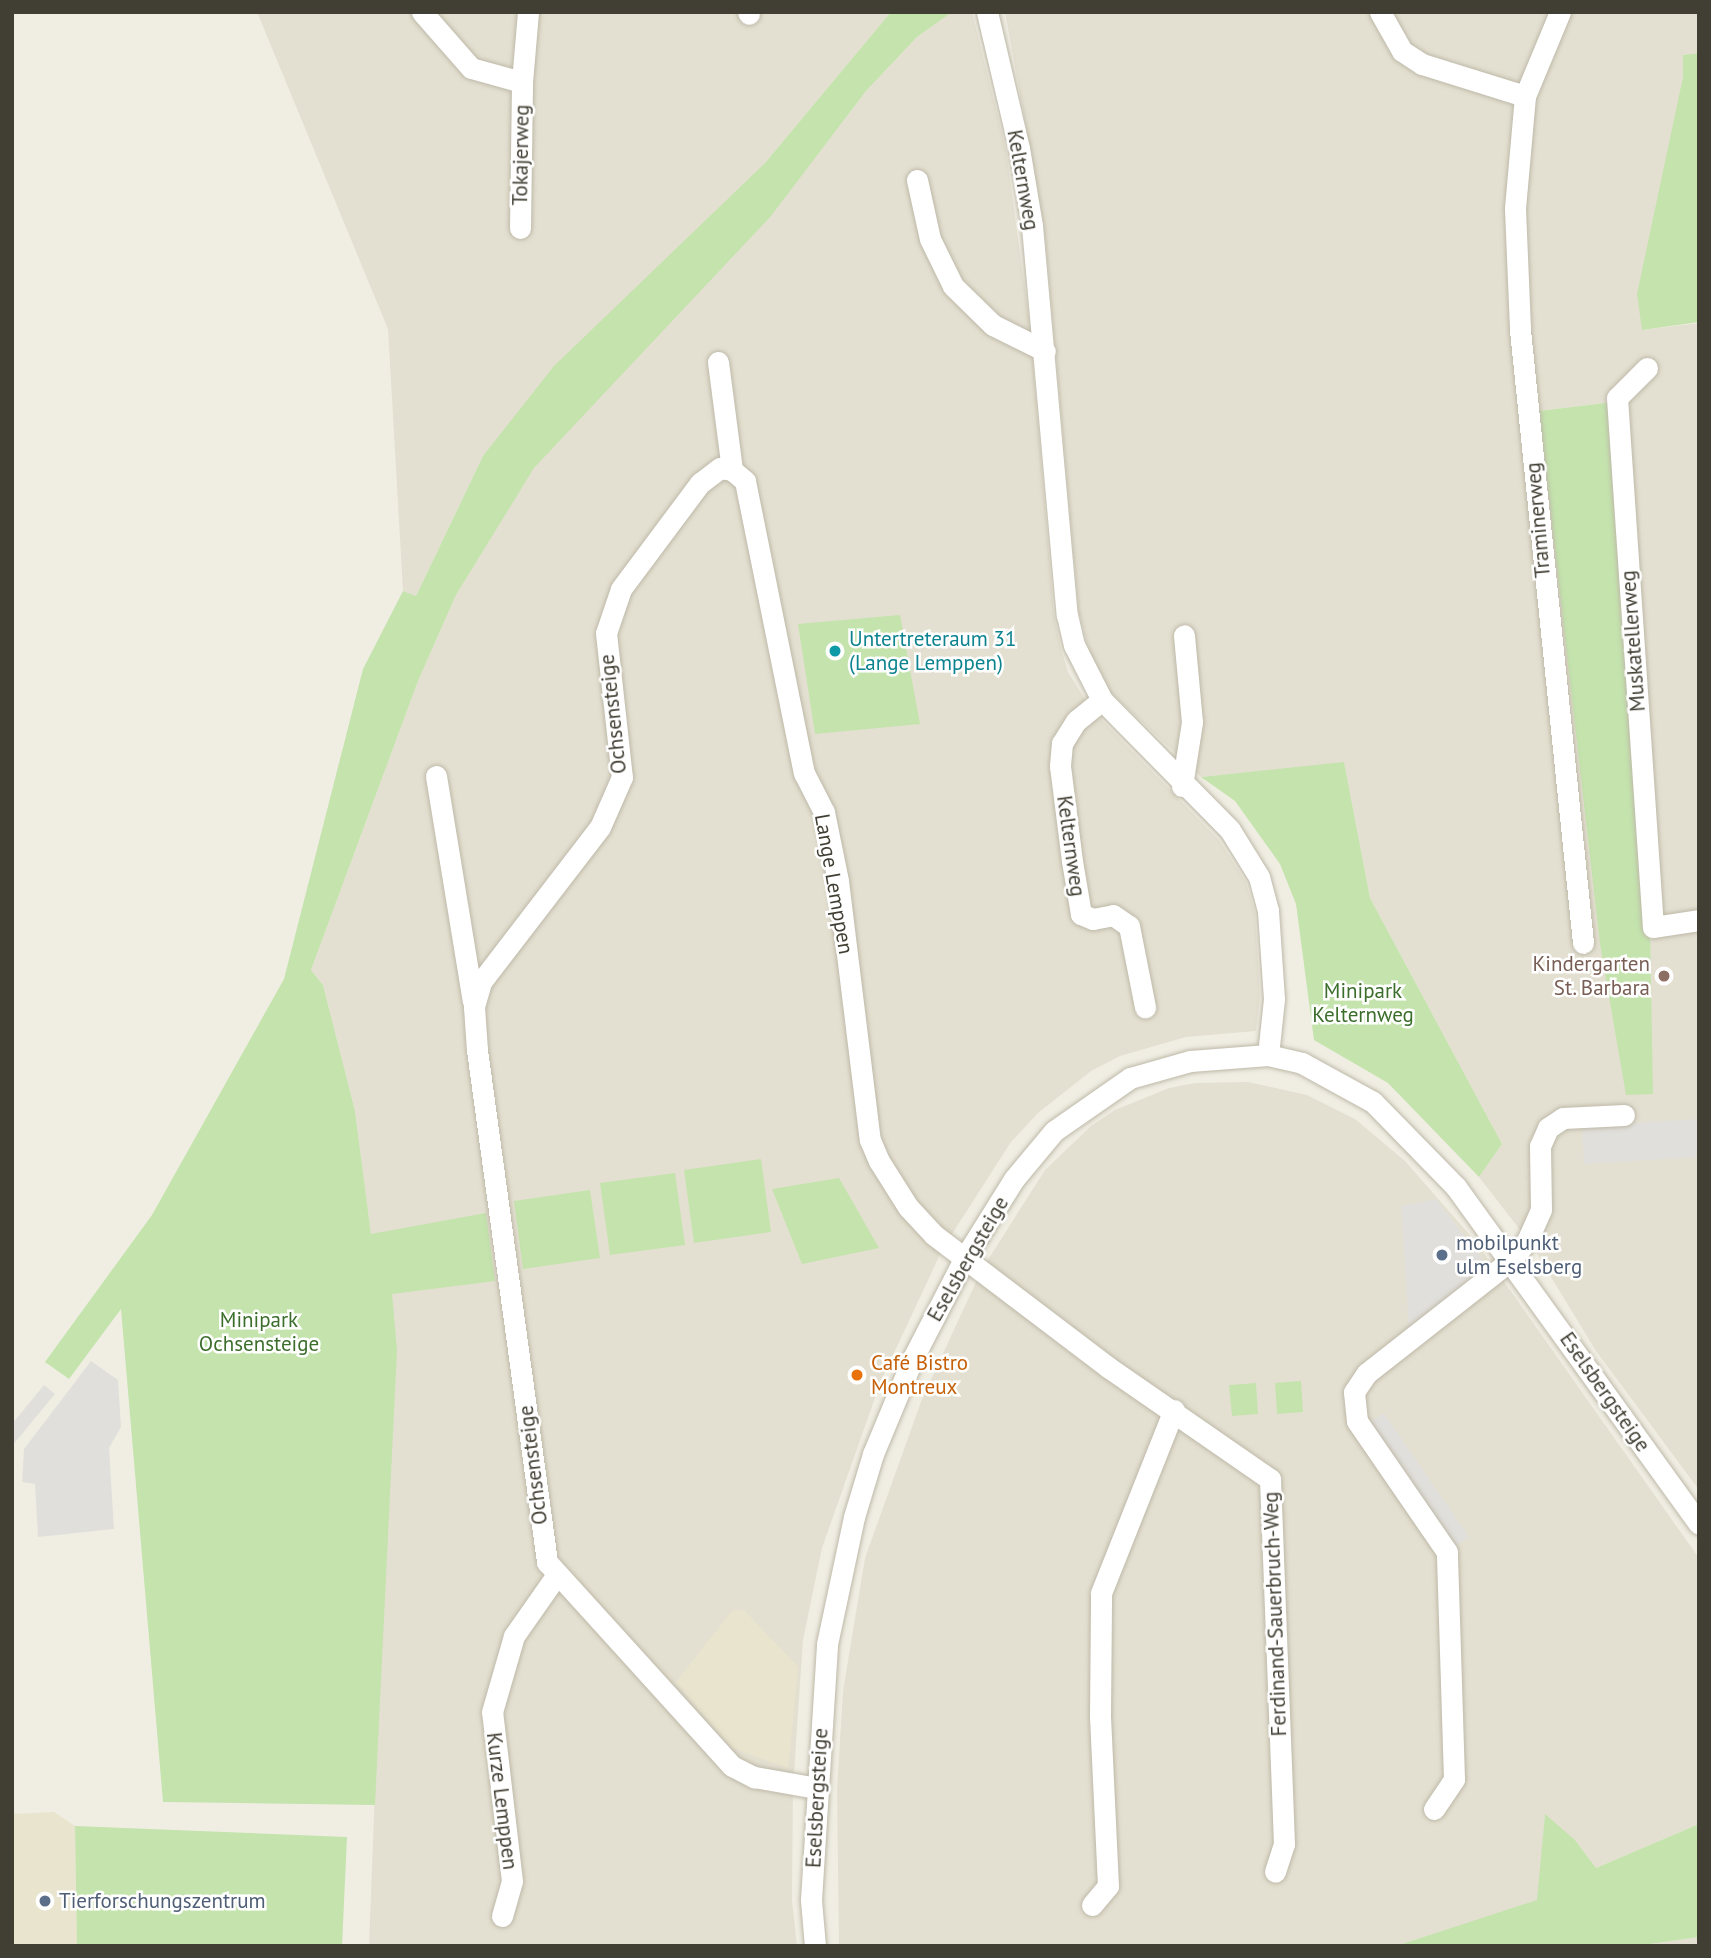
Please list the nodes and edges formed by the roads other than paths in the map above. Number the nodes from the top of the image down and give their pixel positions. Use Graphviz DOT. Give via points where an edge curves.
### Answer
graph roads {
  1 [pos="422,12"];
  2 [pos="528,12"];
  3 [pos="987,12"];
  4 [pos="1380,12"];
  5 [pos="1559,12"];
  6 [pos="522,82"];
  7 [pos="1525,96"];
  8 [pos="917,180"];
  9 [pos="520,228"];
  10 [pos="1045,351"];
  11 [pos="718,362"];
  12 [pos="1647,368"];
  13 [pos="732,470"];
  14 [pos="1184,635"];
  15 [pos="1102,700"];
  16 [pos="436,776"];
  17 [pos="1182,786"];
  18 [pos="1699,920"];
  19 [pos="1583,943"];
  20 [pos="474,1007"];
  21 [pos="1145,1007"];
  22 [pos="1268,1055"];
  23 [pos="1624,1115"];
  24 [pos="964,1259"];
  25 [pos="1511,1260"];
  26 [pos="1174,1409"];
  27 [pos="1699,1524"];
  28 [pos="556,1576"];
  29 [pos="817,1788"];
  30 [pos="1434,1809"];
  31 [pos="1275,1872"];
  32 [pos="1092,1905"];
  33 [pos="502,1916"];
  34 [pos="815,1946"];
  1 -- 6 [label="street, Tokajerweg" via="471,68"];
  2 -- 6 [label="street, Tokajerweg"];
  3 -- 10 [label="street, Kelternweg" via="1019,148"];
  4 -- 7 [label="street" via="1402,51 1422,64"];
  5 -- 7 [label="street, Traminerweg"];
  6 -- 9 [label="street, Tokajerweg"];
  7 -- 19 [label="street, Traminerweg" via="1515,209 1520,330"];
  8 -- 10 [label="street" via="930,239 953,286 993,325"];
  10 -- 15 [label="street, Kelternweg" via="1067,615 1081,666"];
  11 -- 13 [label="street, Lange Lemppen"];
  12 -- 18 [label="street, Muskatellerweg" via="1617,398 1653,927"];
  13 -- 20 [label="street, Ochsensteige" via="720,468 700,483 621,589 606,633 622,777 617,792 600,827 494,960 476,993"];
  13 -- 24 [label="street, Lange Lemppen" via="745,481 804,773 824,812 838,881 870,1140 908,1207"];
  14 -- 17 [label="street" via="1192,722"];
  15 -- 17 [label="street, Kelternweg"];
  15 -- 21 [label="street, Kelternweg" via="1076,721 1062,743 1060,766 1074,875 1081,914 1093,919 1113,915 1129,926"];
  16 -- 20 [label="street, Ochsensteige"];
  17 -- 22 [label="street, Kelternweg" via="1230,830 1259,877 1268,911 1274,999"];
  20 -- 28 [label="street, Ochsensteige" via="492,1188 541,1532 547,1562"];
  22 -- 24 [label="street, Eselsbergsteige" via="1191,1061 1130,1078 1104,1092 1054,1131 1030,1157"];
  22 -- 25 [label="street, Eselsbergsteige" via="1302,1062 1373,1102 1456,1187"];
  23 -- 25 [label="street" via="1563,1118 1548,1128 1540,1146 1541,1210 1531,1234"];
  24 -- 26 [label="street, Ferdinand-Sauerbruch-Weg" via="1108,1367"];
  24 -- 29 [label="street, Eselsbergsteige" via="913,1358 873,1454 854,1517 827,1644"];
  25 -- 27 [label="street, Eselsbergsteige"];
  25 -- 30 [label="street" via="1367,1373 1354,1392 1357,1421 1447,1552 1454,1779"];
  26 -- 31 [label="street, Ferdinand-Sauerbruch-Weg" via="1270,1479 1284,1844"];
  26 -- 32 [label="street" via="1101,1593 1100,1717 1108,1886"];
  28 -- 29 [label="street, Ochsensteige" via="732,1766 754,1777"];
  28 -- 33 [label="street, Kurze Lemppen" via="514,1636 494,1703 492,1731 512,1881"];
  29 -- 34 [label="street, Eselsbergsteige" via="811,1900"];
}
